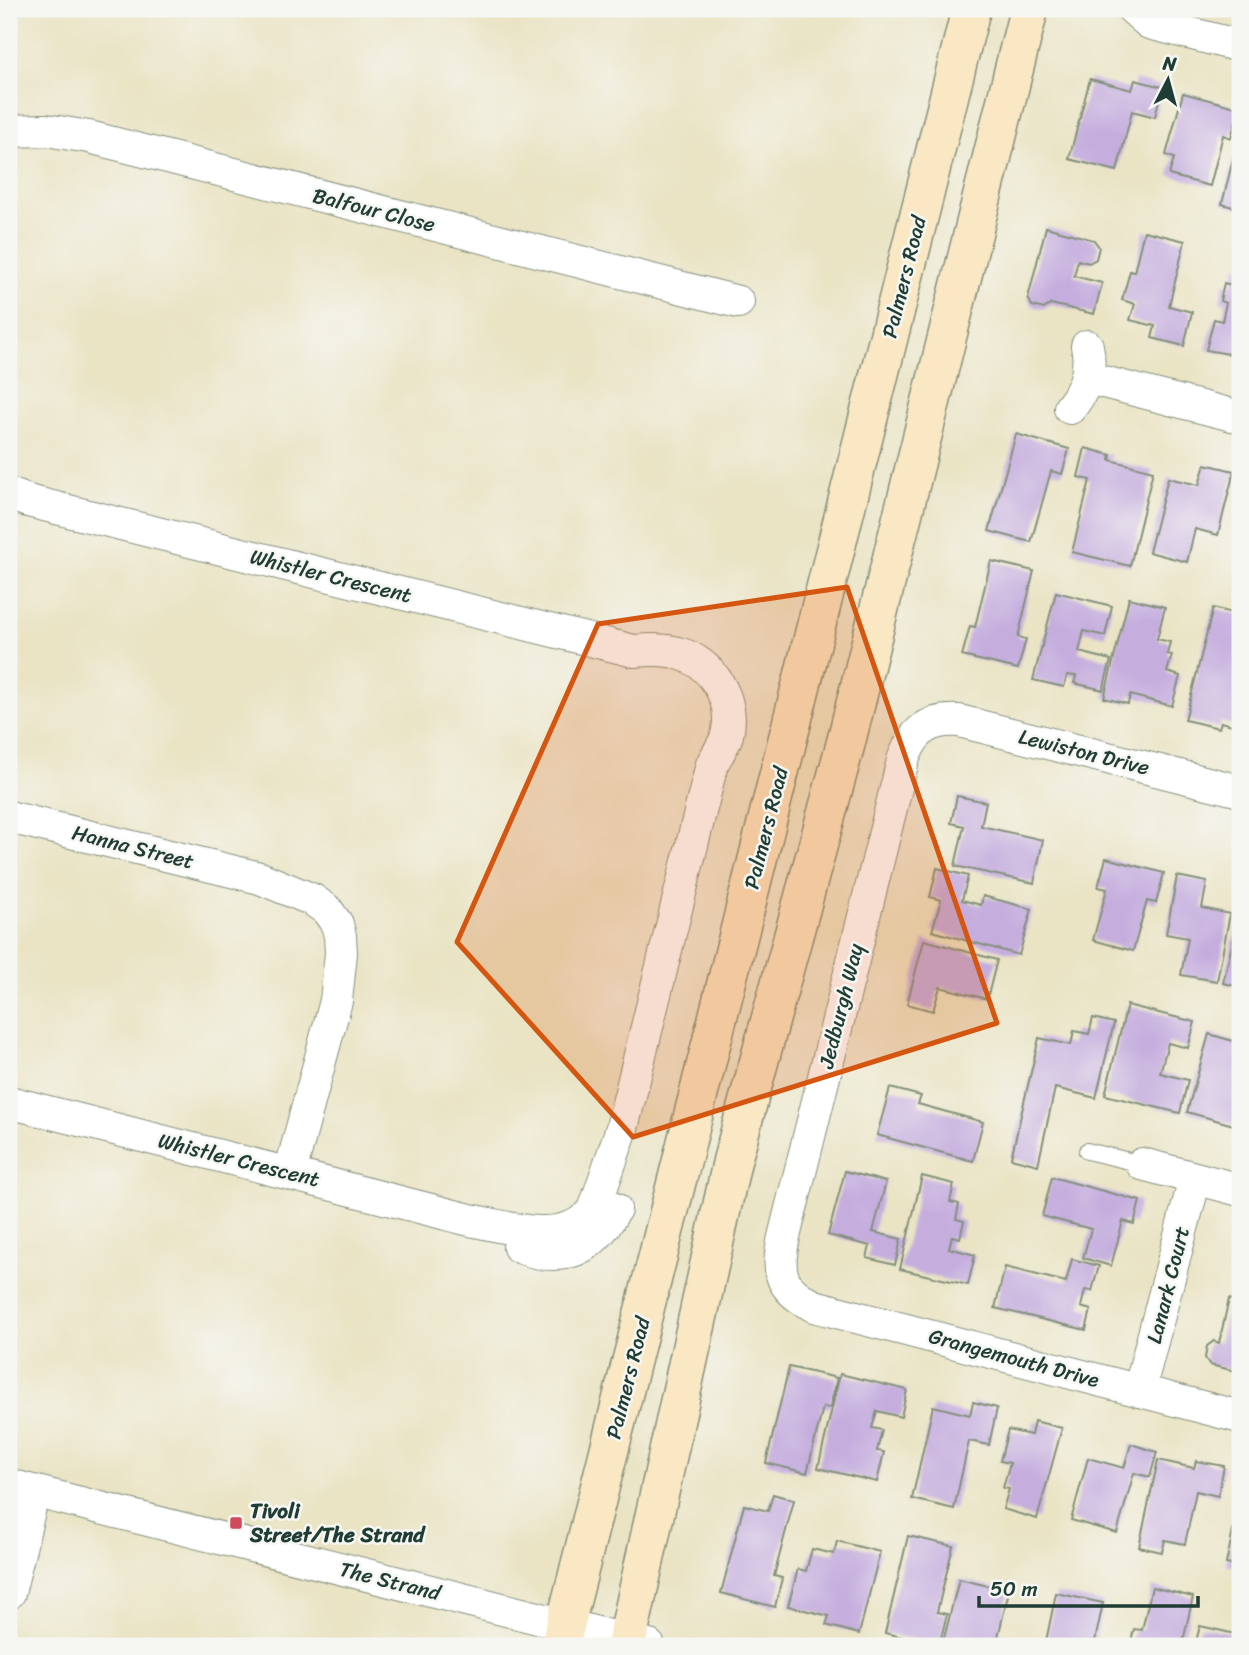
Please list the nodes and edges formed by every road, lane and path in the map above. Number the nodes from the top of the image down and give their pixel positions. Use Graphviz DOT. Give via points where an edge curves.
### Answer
graph roads {
  1 [pos="971,9"];
  2 [pos="1029,9"];
  3 [pos="1133,9"];
  4 [pos="1240,46"];
  5 [pos="9,131"];
  6 [pos="738,302"];
  7 [pos="1087,346"];
  8 [pos="1088,378"];
  9 [pos="1070,408"];
  10 [pos="1240,417"];
  11 [pos="15,499"];
  12 [pos="927,726"];
  13 [pos="1240,791"];
  14 [pos="9,817"];
  15 [pos="9,1102"];
  16 [pos="1087,1151"];
  17 [pos="1142,1164"];
  18 [pos="290,1173"];
  19 [pos="1195,1179"];
  20 [pos="1240,1190"];
  21 [pos="791,1292"];
  22 [pos="1139,1391"];
  23 [pos="1240,1417"];
  24 [pos="21,1488"];
  25 [pos="9,1593"];
  26 [pos="563,1636"];
  27 [pos="634,1644"];
  1 -- 26 [label="main road, Palmers Road"];
  2 -- 27 [label="main road" via="845,746 732,1161"];
  3 -- 4 [label="street" via="1149,23"];
  5 -- 6 [label="street, Balfour Close" via="77,135"];
  7 -- 8 [label="street"];
  8 -- 9 [label="street"];
  8 -- 10 [label="street"];
  11 -- 18 [label="street, Whistler Crescent" via="634,650 678,671 709,695 712,764 622,1128 617,1205 598,1237 570,1251 537,1254 470,1220"];
  12 -- 13 [label="street, Lewiston Drive" via="959,721"];
  12 -- 21 [label="street, Jedburgh Way" via="912,738 903,760 784,1237 779,1264"];
  14 -- 18 [label="street, Hanna Street" via="259,878 313,881 345,901 355,918 360,943 353,974 336,1001"];
  15 -- 18 [label="street, Whistler Crescent"];
  16 -- 17 [label="lane"];
  17 -- 19 [label="street"];
  19 -- 20 [label="street"];
  19 -- 22 [label="street, Lanark Court"];
  21 -- 22 [label="street, Grangemouth Drive" via="814,1306"];
  22 -- 23 [label="street, Grangemouth Drive"];
  24 -- 25 [label="street"];
  24 -- 26 [label="street, The Strand"];
  26 -- 27 [label="street, The Strand"];
}
